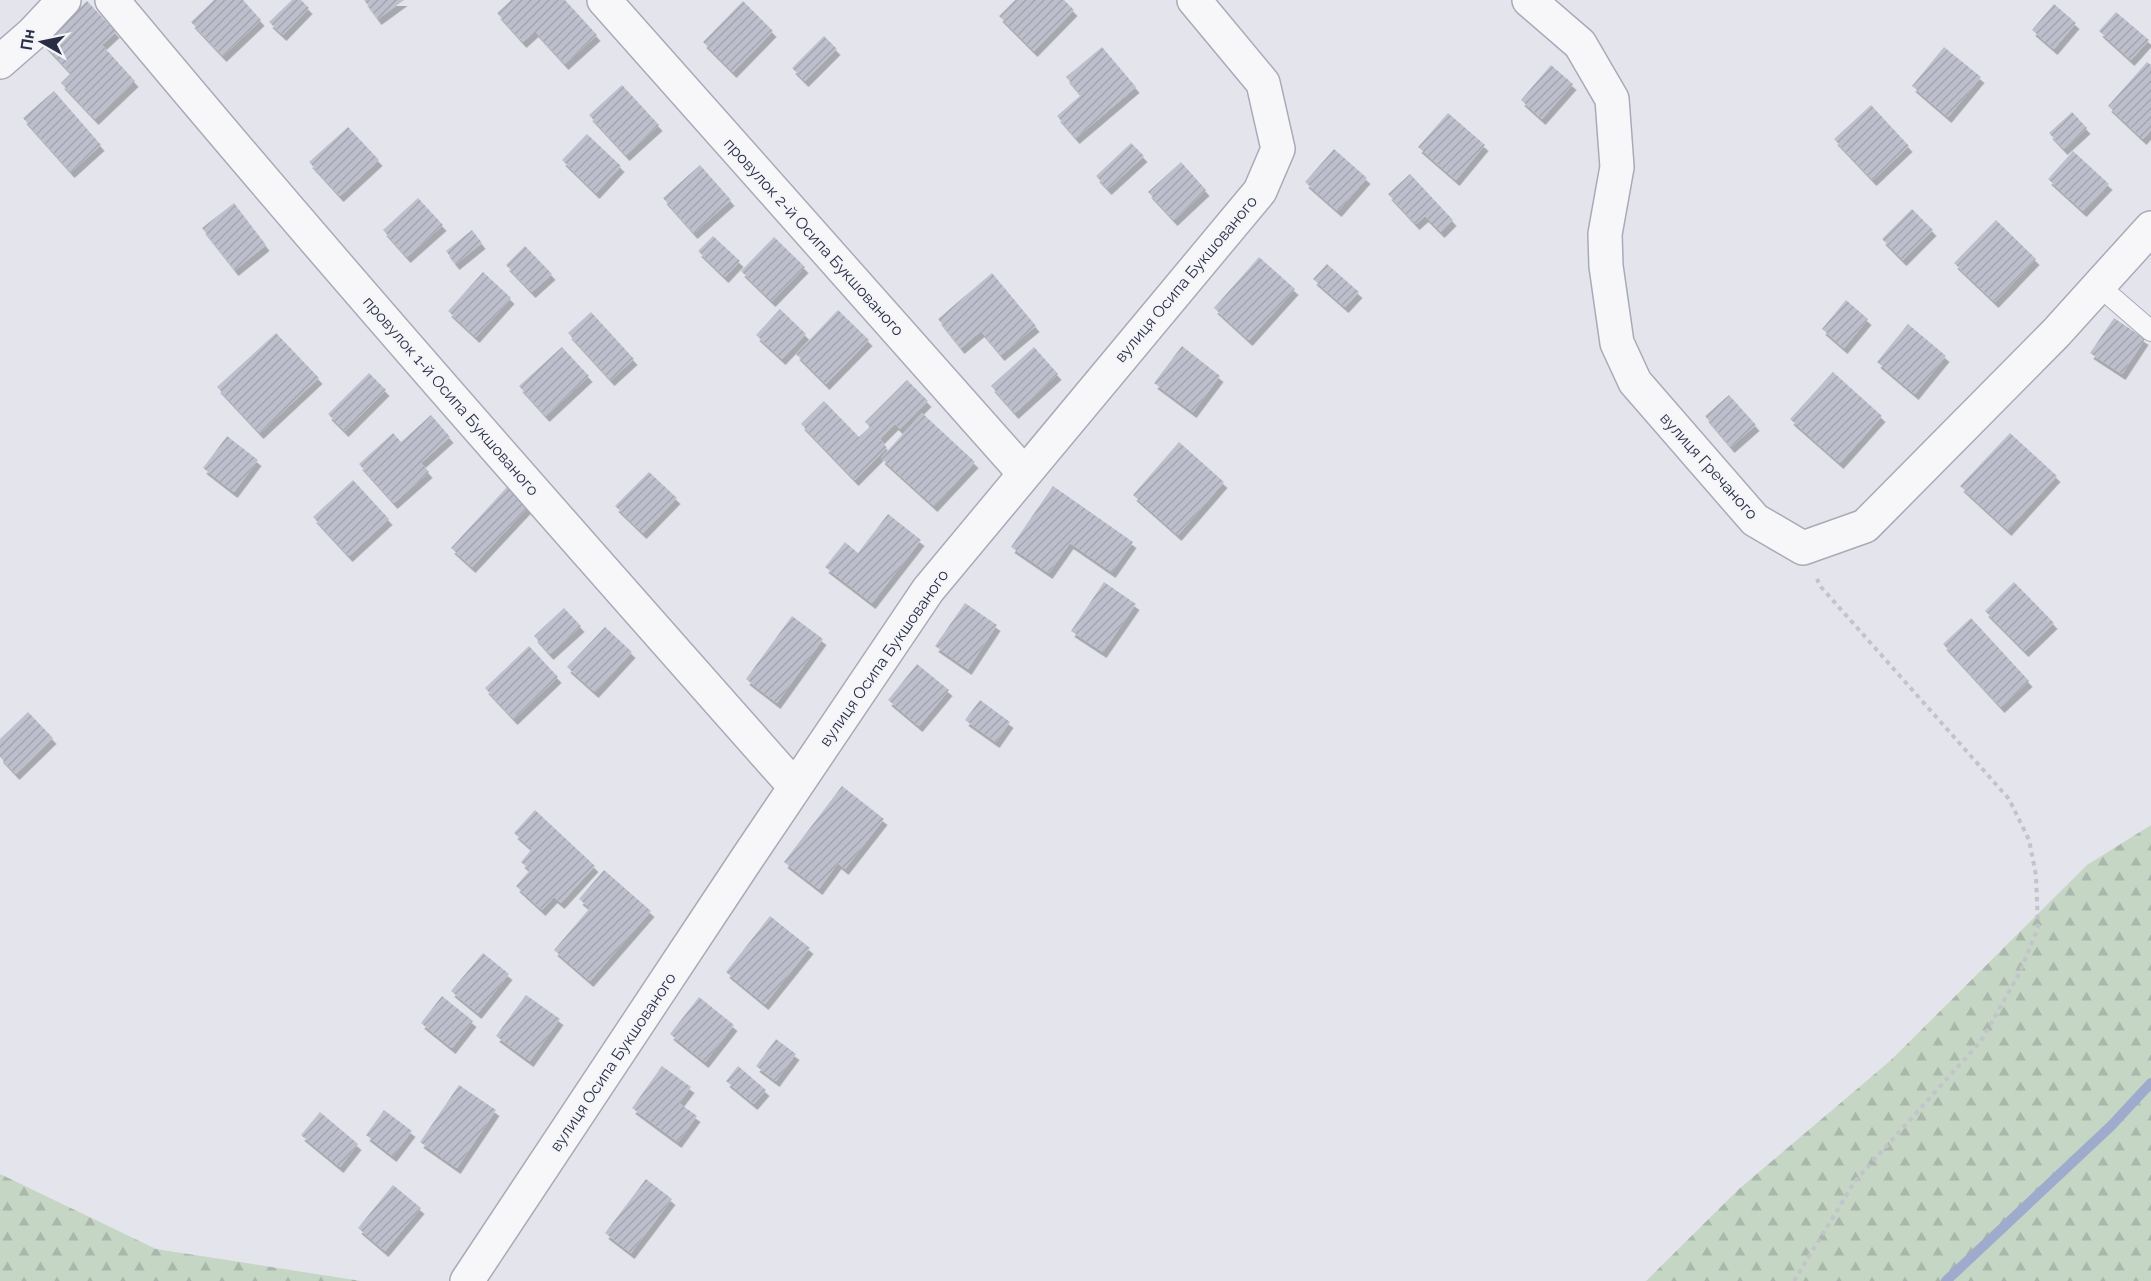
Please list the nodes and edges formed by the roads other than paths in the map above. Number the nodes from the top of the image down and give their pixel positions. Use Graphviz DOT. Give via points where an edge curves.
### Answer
graph roads {
  1 [pos="63,0"];
  2 [pos="112,0"];
  3 [pos="604,0"];
  4 [pos="1194,0"];
  5 [pos="1529,0"];
  6 [pos="0,62"];
  7 [pos="2151,228"];
  8 [pos="2099,286"];
  9 [pos="2151,331"];
  10 [pos="1024,473"];
  11 [pos="795,787"];
  12 [pos="467,1281"];
  1 -- 6 [label="street"];
  2 -- 11 [label="street, провулок 1-й Осипа Букшованого" via="236,149"];
  3 -- 10 [label="street, провулок 2-й Осипа Букшованого"];
  4 -- 10 [label="street, вулиця Осипа Букшованого" via="1263,83 1278,149 1260,190"];
  5 -- 8 [label="street, вулиця Гречаного" via="1580,44 1612,99 1617,167 1605,234 1606,266 1617,343 1635,382 1755,520 1803,548 1865,526"];
  7 -- 8 [label="street"];
  8 -- 9 [label="lane"];
  10 -- 11 [label="street, вулиця Осипа Букшованого" via="928,591"];
  11 -- 12 [label="street, вулиця Осипа Букшованого"];
}
